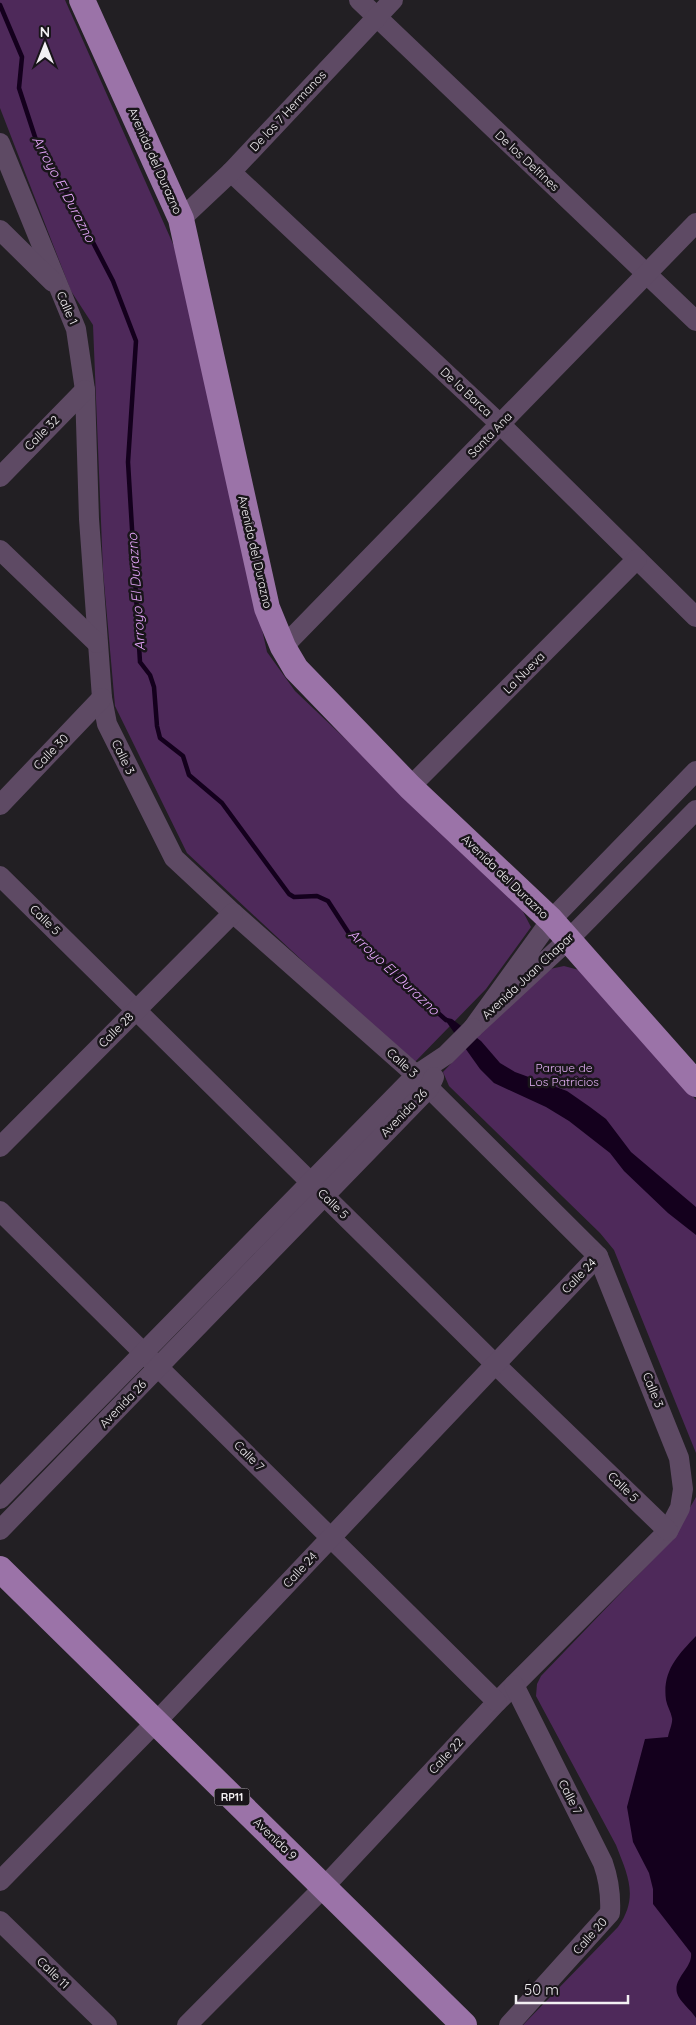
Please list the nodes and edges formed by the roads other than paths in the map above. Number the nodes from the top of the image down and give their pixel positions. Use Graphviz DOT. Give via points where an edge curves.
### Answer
graph roads {
  1 [pos="82,0"];
  2 [pos="359,0"];
  3 [pos="393,0"];
  4 [pos="376,17"];
  5 [pos="0,143"];
  6 [pos="231,172"];
  7 [pos="181,219"];
  8 [pos="696,223"];
  9 [pos="0,230"];
  10 [pos="646,273"];
  11 [pos="58,287"];
  12 [pos="696,321"];
  13 [pos="84,384"];
  14 [pos="500,424"];
  15 [pos="0,477"];
  16 [pos="0,550"];
  17 [pos="637,559"];
  18 [pos="696,617"];
  19 [pos="97,643"];
  20 [pos="283,647"];
  21 [pos="102,698"];
  22 [pos="696,771"];
  23 [pos="410,787"];
  24 [pos="0,805"];
  25 [pos="696,810"];
  26 [pos="0,876"];
  27 [pos="233,914"];
  28 [pos="559,930"];
  29 [pos="137,1009"];
  30 [pos="446,1055"];
  31 [pos="422,1081"];
  32 [pos="696,1084"];
  33 [pos="0,1147"];
  34 [pos="318,1189"];
  35 [pos="0,1210"];
  36 [pos="598,1256"];
  37 [pos="144,1352"];
  38 [pos="495,1364"];
  39 [pos="159,1367"];
  40 [pos="683,1477"];
  41 [pos="0,1499"];
  42 [pos="0,1530"];
  43 [pos="668,1531"];
  44 [pos="332,1537"];
  45 [pos="0,1569"];
  46 [pos="514,1685"];
  47 [pos="497,1702"];
  48 [pos="156,1722"];
  49 [pos="0,1882"];
  50 [pos="324,1887"];
  51 [pos="610,1913"];
  52 [pos="0,1921"];
  53 [pos="106,2025"];
  54 [pos="187,2025"];
  55 [pos="464,2025"];
  56 [pos="509,2025"];
  1 -- 7 [label="main road, Avenida del Durazno"];
  2 -- 4 [label="street, De los Delfines"];
  3 -- 4 [label="street, De los 7 Hermanos"];
  4 -- 6 [label="street, De los 7 Hermanos"];
  4 -- 10 [label="street, De los Delfines"];
  5 -- 11 [label="street"];
  6 -- 7 [label="street, De los 7 Hermanos"];
  6 -- 14 [label="street, De la Barca"];
  7 -- 20 [label="main road, Avenida del Durazno" via="267,608"];
  8 -- 10 [label="street, Santa Ana"];
  9 -- 11 [label="street, Calle 1"];
  10 -- 12 [label="street, De los Delfines"];
  10 -- 14 [label="street, Santa Ana"];
  11 -- 13 [label="street, Calle 1" via="76,328"];
  13 -- 15 [label="street, Calle 32"];
  13 -- 19 [label="street, Calle 1"];
  14 -- 17 [label="street, De la Barca"];
  14 -- 20 [label="street, Santa Ana"];
  16 -- 19 [label="street"];
  17 -- 18 [label="street, De la Barca"];
  17 -- 23 [label="street, La Nueva"];
  19 -- 21 [label="street, Calle 3"];
  20 -- 23 [label="main road, Avenida del Durazno" via="296,668"];
  21 -- 24 [label="street, Calle 30"];
  21 -- 27 [label="street, Calle 3" via="107,724 174,858"];
  22 -- 28 [label="street, Avenida Juan Chapar"];
  23 -- 28 [label="main road, Avenida del Durazno"];
  25 -- 28 [label="street, Avenida Juan Chapar"];
  26 -- 29 [label="street, Calle 5"];
  27 -- 29 [label="street, Calle 28"];
  27 -- 31 [label="street, Calle 3"];
  28 -- 30 [label="street, Avenida Juan Chapar"];
  28 -- 32 [label="main road, Avenida del Durazno"];
  29 -- 33 [label="street, Calle 28"];
  29 -- 34 [label="street, Calle 5"];
  30 -- 31 [label="street, Avenida 26"];
  31 -- 34 [label="street, Avenida 26"];
  31 -- 36 [label="street, Calle 3"];
  34 -- 37 [label="street, Avenida 26"];
  34 -- 38 [label="street, Calle 5"];
  34 -- 39 [label="street, Avenida 26"];
  35 -- 37 [label="street, Calle 7"];
  36 -- 38 [label="street, Calle 24"];
  36 -- 40 [label="street, Calle 3" via="672,1437"];
  37 -- 39 [label="street, Calle 7"];
  37 -- 41 [label="street, Avenida 26"];
  38 -- 43 [label="street, Calle 5"];
  38 -- 44 [label="street, Calle 24"];
  39 -- 42 [label="street, Avenida 26"];
  39 -- 44 [label="street, Calle 7"];
  40 -- 43 [label="street, Calle 22" via="680,1508"];
  43 -- 46 [label="street, Calle 22"];
  44 -- 47 [label="street, Calle 7"];
  44 -- 48 [label="street, Calle 24"];
  45 -- 48 [label="main road, Avenida 9 / RP11"];
  46 -- 47 [label="street, Calle 22"];
  46 -- 51 [label="street, Calle 7" via="603,1863 609,1881"];
  47 -- 50 [label="street, Calle 22"];
  48 -- 49 [label="street, Calle 24"];
  48 -- 50 [label="main road, Avenida 9 / RP11"];
  50 -- 54 [label="street, Calle 22"];
  50 -- 55 [label="main road, Avenida 9 / RP11"];
  51 -- 56 [label="street, Calle 20"];
  52 -- 53 [label="street, Calle 11"];
}
